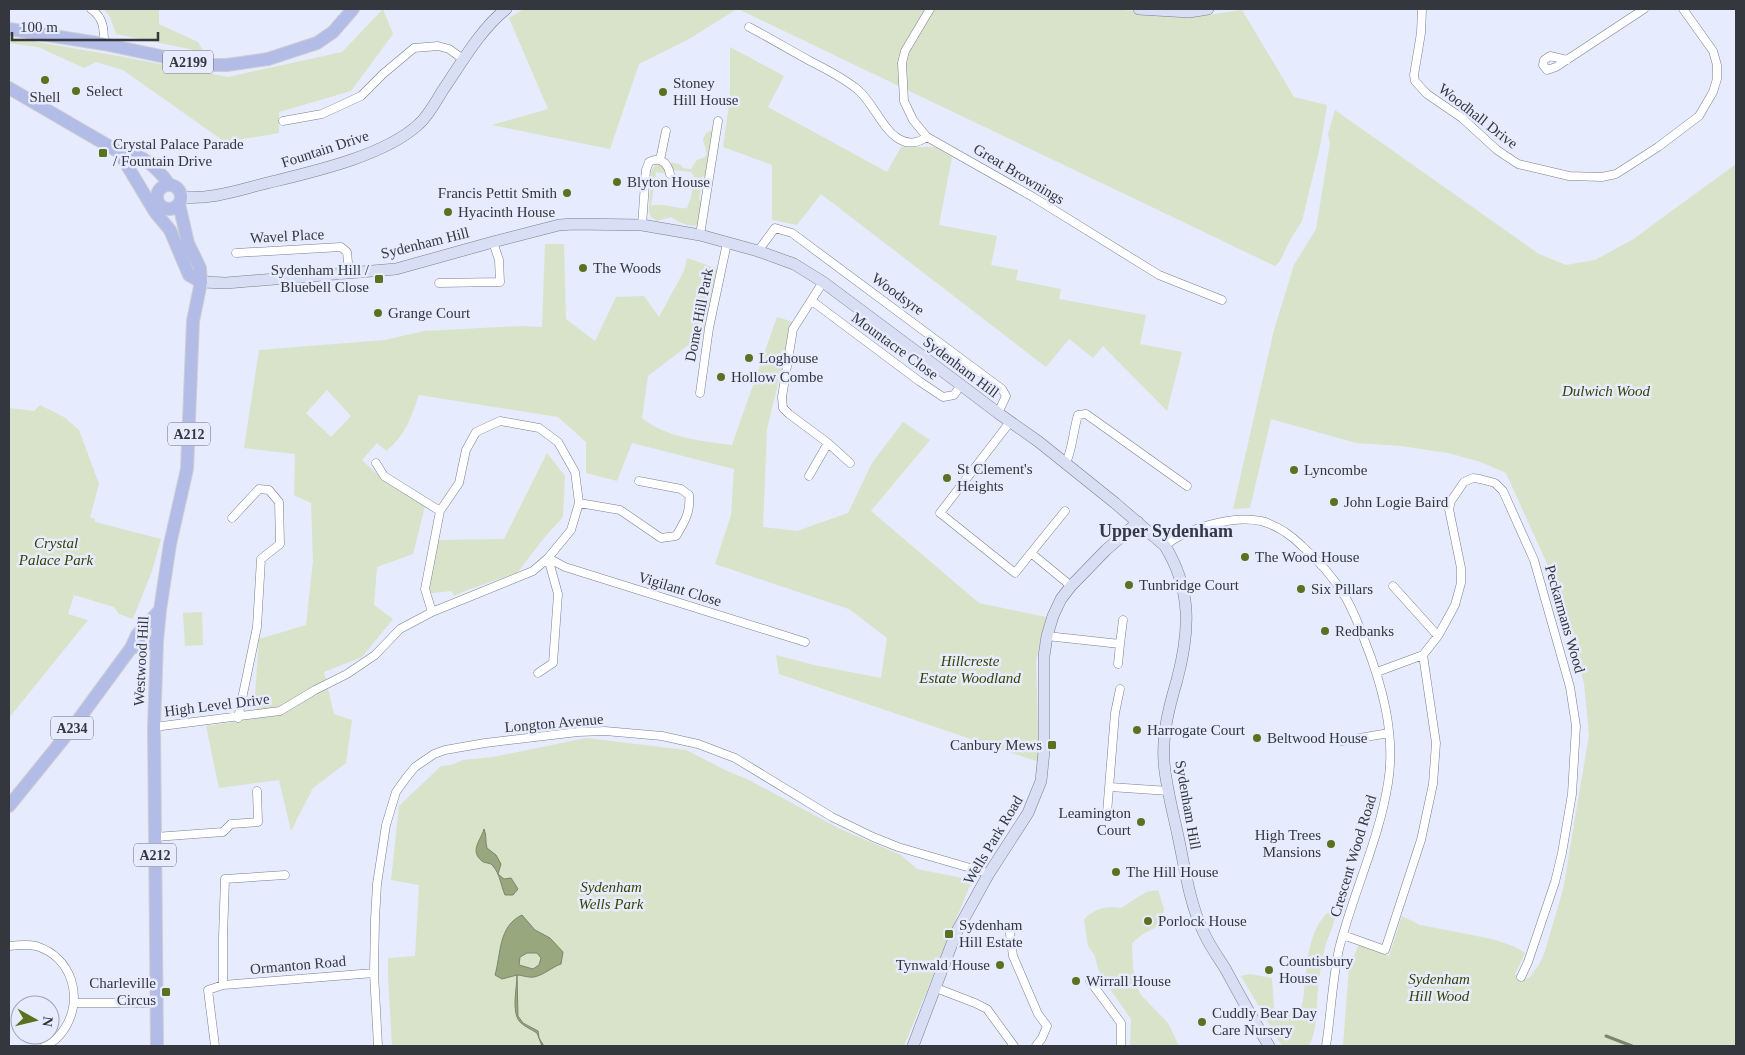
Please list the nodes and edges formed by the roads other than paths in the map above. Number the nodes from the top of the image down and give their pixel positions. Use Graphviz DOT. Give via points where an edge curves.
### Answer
graph roads {
  1 [pos="91,9"];
  2 [pos="353,9"];
  3 [pos="506,9"];
  4 [pos="930,9"];
  5 [pos="1139,9"];
  6 [pos="1208,9"];
  7 [pos="1422,9"];
  8 [pos="1644,9"];
  9 [pos="1683,9"];
  10 [pos="749,27"];
  11 [pos="9,29"];
  12 [pos="104,44"];
  13 [pos="464,60"];
  14 [pos="1567,60"];
  15 [pos="9,88"];
  16 [pos="283,121"];
  17 [pos="718,121"];
  18 [pos="666,131"];
  19 [pos="927,136"];
  20 [pos="119,152"];
  21 [pos="660,160"];
  22 [pos="670,174"];
  23 [pos="169,185"];
  24 [pos="154,200"];
  25 [pos="180,201"];
  26 [pos="165,208"];
  27 [pos="642,225"];
  28 [pos="170,230"];
  29 [pos="700,235"];
  30 [pos="493,242"];
  31 [pos="727,243"];
  32 [pos="758,251"];
  33 [pos="236,253"];
  34 [pos="349,273"];
  35 [pos="201,282"];
  36 [pos="823,282"];
  37 [pos="439,283"];
  38 [pos="1222,300"];
  39 [pos="812,301"];
  40 [pos="962,385"];
  41 [pos="700,393"];
  42 [pos="998,414"];
  43 [pos="1010,422"];
  44 [pos="828,443"];
  45 [pos="376,463"];
  46 [pos="850,463"];
  47 [pos="1066,463"];
  48 [pos="809,476"];
  49 [pos="638,480"];
  50 [pos="1187,486"];
  51 [pos="579,503"];
  52 [pos="440,511"];
  53 [pos="1065,511"];
  54 [pos="232,518"];
  55 [pos="1138,522"];
  56 [pos="1165,546"];
  57 [pos="1031,553"];
  58 [pos="548,558"];
  59 [pos="1071,586"];
  60 [pos="1393,586"];
  61 [pos="163,590"];
  62 [pos="160,610"];
  63 [pos="432,612"];
  64 [pos="1123,620"];
  65 [pos="136,635"];
  66 [pos="1047,636"];
  67 [pos="1438,636"];
  68 [pos="157,641"];
  69 [pos="806,642"];
  70 [pos="1120,644"];
  71 [pos="131,648"];
  72 [pos="1423,655"];
  73 [pos="1118,664"];
  74 [pos="1377,672"];
  75 [pos="538,673"];
  76 [pos="1120,689"];
  77 [pos="238,718"];
  78 [pos="154,727"];
  79 [pos="1389,732"];
  80 [pos="1342,741"];
  81 [pos="1110,786"];
  82 [pos="256,791"];
  83 [pos="1169,791"];
  84 [pos="9,806"];
  85 [pos="1107,814"];
  86 [pos="155,837"];
  87 [pos="285,875"];
  88 [pos="988,875"];
  89 [pos="1009,927"];
  90 [pos="1343,935"];
  91 [pos="9,946"];
  92 [pos="374,972"];
  93 [pos="1520,977"];
  94 [pos="1090,981"];
  95 [pos="223,986"];
  96 [pos="936,988"];
  97 [pos="75,1003"];
  98 [pos="155,1003"];
  99 [pos="45,1046"];
  100 [pos="156,1046"];
  101 [pos="215,1046"];
  102 [pos="378,1046"];
  103 [pos="913,1046"];
  104 [pos="1014,1046"];
  105 [pos="1036,1046"];
  106 [pos="1121,1046"];
  107 [pos="1268,1046"];
  108 [pos="1326,1046"];
  1 -- 12 [label="street" via="98,14 104,30"];
  2 -- 12 [label="main road, A2199" via="317,43 250,62 203,65"];
  3 -- 13 [label="street, Fountain Drive"];
  4 -- 19 [label="street, Great Brownings" via="902,63 904,101 913,120"];
  5 -- 6 [label="street" via="1189,12"];
  7 -- 9 [label="street, Woodhall Drive" via="1414,75 1415,82 1427,94 1518,164 1569,176 1602,177 1616,174 1699,116 1713,92 1717,78 1713,52"];
  8 -- 14 [label="street"];
  10 -- 19 [label="street" via="857,89 900,140 918,142"];
  11 -- 12 [label="main road, A2199"];
  13 -- 16 [label="street" via="449,49 438,46 414,48 361,96 322,114"];
  13 -- 25 [label="street, Fountain Drive" via="419,124 360,157 214,196"];
  15 -- 20 [label="main road"];
  17 -- 29 [label="street"];
  18 -- 21 [label="street"];
  19 -- 38 [label="street, Great Brownings" via="1160,276"];
  20 -- 23 [label="main road" via="141,158"];
  20 -- 24 [label="main road"];
  21 -- 22 [label="street" via="667,164"];
  21 -- 27 [label="street" via="652,160 647,165"];
  23 -- 24 [label="main road" via="162,187"];
  23 -- 25 [label="main road" via="178,189"];
  24 -- 26 [label="main road"];
  24 -- 28 [label="main road" via="154,212"];
  25 -- 26 [label="main road" via="173,208"];
  25 -- 35 [label="main road, Westwood Hill / A212" via="188,243 200,268"];
  26 -- 28 [label="main road"];
  27 -- 29 [label="street, Sydenham Hill"];
  27 -- 30 [label="street, Sydenham Hill" via="574,224"];
  28 -- 35 [label="main road" via="189,274"];
  29 -- 31 [label="street, Sydenham Hill"];
  30 -- 34 [label="street, Sydenham Hill" via="396,269"];
  30 -- 37 [label="street" via="499,260 500,282"];
  31 -- 32 [label="street, Sydenham Hill"];
  31 -- 41 [label="street, Dome Hill Park" via="708,328"];
  32 -- 36 [label="street, Sydenham Hill" via="794,264"];
  32 -- 42 [label="street, Woodsyre" via="775,228 792,233 1002,388 1006,396"];
  33 -- 34 [label="street, Wavel Place" via="341,248 347,252"];
  34 -- 35 [label="street, Sydenham Hill" via="226,283"];
  35 -- 61 [label="main road, Westwood Hill / A212" via="193,321 187,469"];
  36 -- 39 [label="street"];
  36 -- 40 [label="street, Sydenham Hill"];
  39 -- 40 [label="street, Mountacre Close" via="943,397 954,395"];
  39 -- 44 [label="street" via="793,329 783,408"];
  40 -- 42 [label="street, Sydenham Hill"];
  42 -- 43 [label="street, Sydenham Hill"];
  43 -- 47 [label="street, Sydenham Hill"];
  43 -- 57 [label="street" via="940,513 1015,573"];
  44 -- 46 [label="street"];
  44 -- 48 [label="street"];
  45 -- 52 [label="street" via="384,476"];
  47 -- 50 [label="street" via="1078,415 1086,414"];
  47 -- 55 [label="street, Sydenham Hill"];
  49 -- 51 [label="street" via="681,489 689,496 686,520 676,536 661,538 620,510"];
  51 -- 52 [label="street, High Level Drive" via="574,472 558,442 538,428 500,421 476,432 466,450 459,483"];
  51 -- 58 [label="street, High Level Drive" via="571,530"];
  52 -- 63 [label="street, High Level Drive" via="425,589"];
  53 -- 57 [label="street"];
  54 -- 77 [label="street" via="259,489 269,490 279,502 280,544 261,559 257,627"];
  55 -- 56 [label="street, Sydenham Hill"];
  55 -- 59 [label="street, Wells Park Road"];
  56 -- 74 [label="street, Crescent Wood Road" via="1197,529 1237,519 1262,521 1275,526 1314,556 1338,586 1356,618"];
  56 -- 83 [label="street, Sydenham Hill" via="1175,563 1187,612 1184,652 1168,709 1164,742"];
  57 -- 59 [label="street"];
  58 -- 63 [label="street, High Level Drive" via="533,571"];
  58 -- 69 [label="street, Vigilant Close" via="565,567"];
  58 -- 75 [label="street" via="558,594 553,663"];
  59 -- 66 [label="street, Wells Park Road" via="1061,598"];
  60 -- 67 [label="street"];
  61 -- 62 [label="main road, Westwood Hill / A212"];
  61 -- 65 [label="main road, A234"];
  62 -- 65 [label="main road, A234"];
  62 -- 68 [label="main road, Westwood Hill / A212"];
  63 -- 77 [label="street, High Level Drive" via="400,629 375,655 347,674 280,711"];
  64 -- 70 [label="street"];
  65 -- 71 [label="main road, A234"];
  66 -- 70 [label="street"];
  66 -- 88 [label="street, Wells Park Road" via="1041,781 1028,813"];
  67 -- 72 [label="street, Peckarmans Wood"];
  67 -- 93 [label="street, Peckarmans Wood" via="1455,605 1461,583 1449,509 1464,482 1474,478 1495,483 1503,491 1534,560 1570,688 1576,726 1572,794 1562,853 1528,962"];
  68 -- 71 [label="main road"];
  68 -- 78 [label="main road, Westwood Hill / A212"];
  70 -- 73 [label="street"];
  71 -- 84 [label="main road, A234"];
  72 -- 74 [label="street"];
  72 -- 90 [label="street" via="1436,743 1421,840 1385,950"];
  74 -- 79 [label="street, Crescent Wood Road"];
  76 -- 81 [label="street" via="1115,713"];
  77 -- 78 [label="street, High Level Drive"];
  78 -- 86 [label="main road, Westwood Hill / A212"];
  79 -- 80 [label="street"];
  79 -- 90 [label="street, Crescent Wood Road" via="1389,780 1384,805"];
  81 -- 83 [label="street"];
  81 -- 85 [label="street"];
  82 -- 86 [label="street" via="258,822 231,824 223,832"];
  83 -- 107 [label="street, Sydenham Hill" via="1193,905 1203,931"];
  86 -- 98 [label="main road, Westwood Hill / A212"];
  87 -- 95 [label="street" via="225,879"];
  88 -- 92 [label="street, Longton Avenue" via="873,837 832,817 735,758 698,744 662,736 605,731 485,743 434,754 415,767 396,792 386,825 377,884"];
  88 -- 96 [label="street, Wells Park Road" via="956,933"];
  89 -- 105 [label="street" via="1013,956 1038,1014 1047,1026"];
  90 -- 108 [label="street, Crescent Wood Road" via="1331,992"];
  91 -- 97 [label="street" via="36,946 59,960 69,976"];
  92 -- 95 [label="street, Ormanton Road"];
  92 -- 102 [label="street, Longton Avenue"];
  94 -- 106 [label="street" via="1121,1023"];
  95 -- 101 [label="street" via="208,990"];
  96 -- 103 [label="street, Wells Park Road"];
  96 -- 104 [label="street" via="987,1009"];
  97 -- 98 [label="street"];
  97 -- 99 [label="street" via="71,1019 60,1035"];
  98 -- 100 [label="main road, Westwood Hill / A212"];
}
